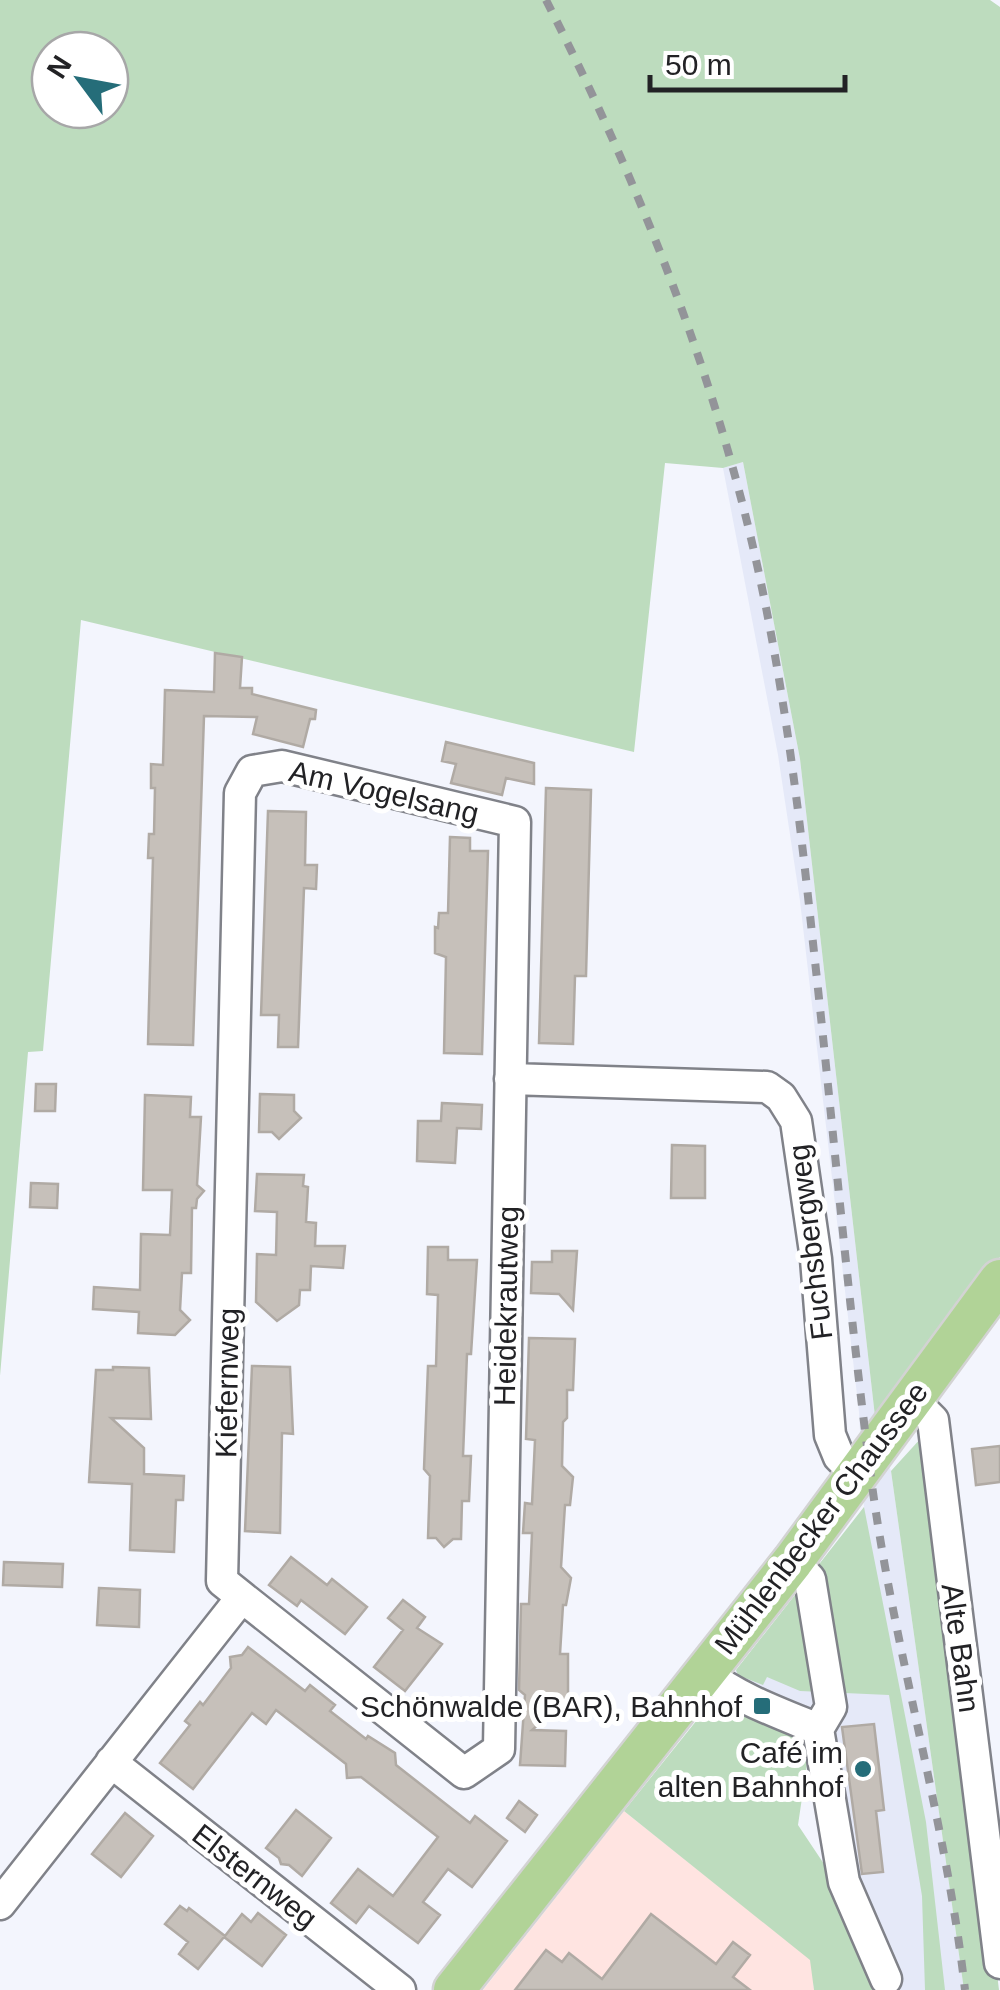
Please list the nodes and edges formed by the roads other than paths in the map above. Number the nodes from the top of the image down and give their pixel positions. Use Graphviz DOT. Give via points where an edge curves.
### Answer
graph roads {
  1 [pos="252,771"];
  2 [pos="515,822"];
  3 [pos="510,1079"];
  4 [pos="1000,1280"];
  5 [pos="914,1401"];
  6 [pos="858,1475"];
  7 [pos="792,1561"];
  8 [pos="242,1597"];
  9 [pos="704,1672"];
  10 [pos="818,1729"];
  11 [pos="111,1762"];
  12 [pos="0,1904"];
  13 [pos="1000,1964"];
  14 [pos="886,1979"];
  15 [pos="400,1990"];
  16 [pos="454,1990"];
  1 -- 2 [label="street, Am Vogelsang" via="282,766"];
  1 -- 8 [label="street, Kiefernweg" via="240,793 222,1562 222,1582"];
  2 -- 3 [label="street, Heidekrautweg"];
  3 -- 6 [label="street, Fuchsbergweg" via="767,1088 782,1097 796,1122 813,1240 830,1435 839,1458"];
  3 -- 8 [label="street, Heidekrautweg" via="498,1749 464,1773"];
  4 -- 5 [label="main road, Mühlenbecker Chaussee"];
  5 -- 6 [label="main road, Mühlenbecker Chaussee"];
  5 -- 13 [label="street, Alte Bahn" via="933,1420"];
  6 -- 7 [label="main road, Mühlenbecker Chaussee"];
  7 -- 9 [label="main road, Mühlenbecker Chaussee"];
  7 -- 10 [label="street" via="810,1578 831,1707"];
  8 -- 11 [label="street"];
  9 -- 10 [label="street"];
  9 -- 16 [label="main road, Mühlenbecker Chaussee"];
  10 -- 14 [label="street" via="844,1882"];
  11 -- 12 [label="street"];
  11 -- 15 [label="street, Elsternweg"];
}
